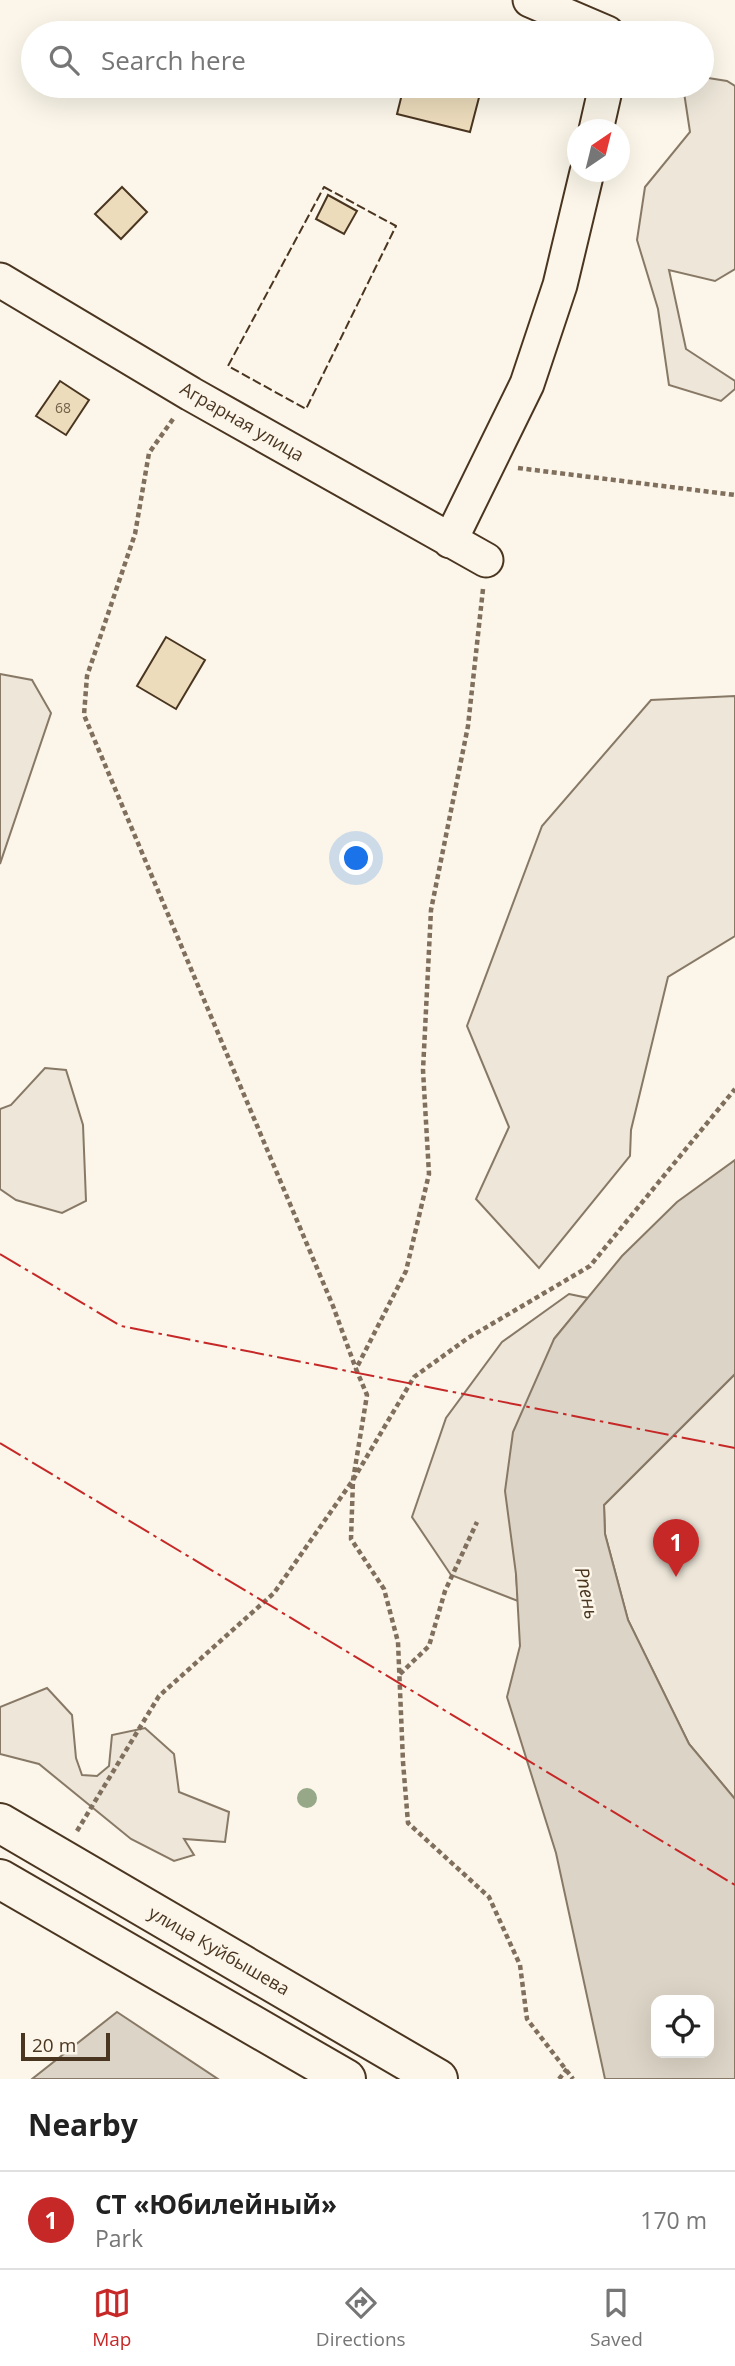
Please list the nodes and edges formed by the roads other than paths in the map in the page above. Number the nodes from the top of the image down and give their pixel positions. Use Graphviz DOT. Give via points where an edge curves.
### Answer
graph roads {
  1 [pos="530,0"];
  2 [pos="579,21"];
  3 [pos="603,98"];
  4 [pos="598,119"];
  5 [pos="585,182"];
  6 [pos="0,280"];
  7 [pos="450,541"];
  8 [pos="486,561"];
  9 [pos="0,1823"];
  10 [pos="0,1879"];
  11 [pos="346,2079"];
  12 [pos="438,2079"];
  1 -- 2 [label="street"];
  3 -- 4 [label="street"];
  5 -- 7 [label="street" via="560,285 527,384"];
  6 -- 7 [label="street, Аграрная улица"];
  7 -- 8 [label="street, Аграрная улица"];
  9 -- 12 [label="highway, улица Куйбышева"];
  10 -- 11 [label="highway"];
}
